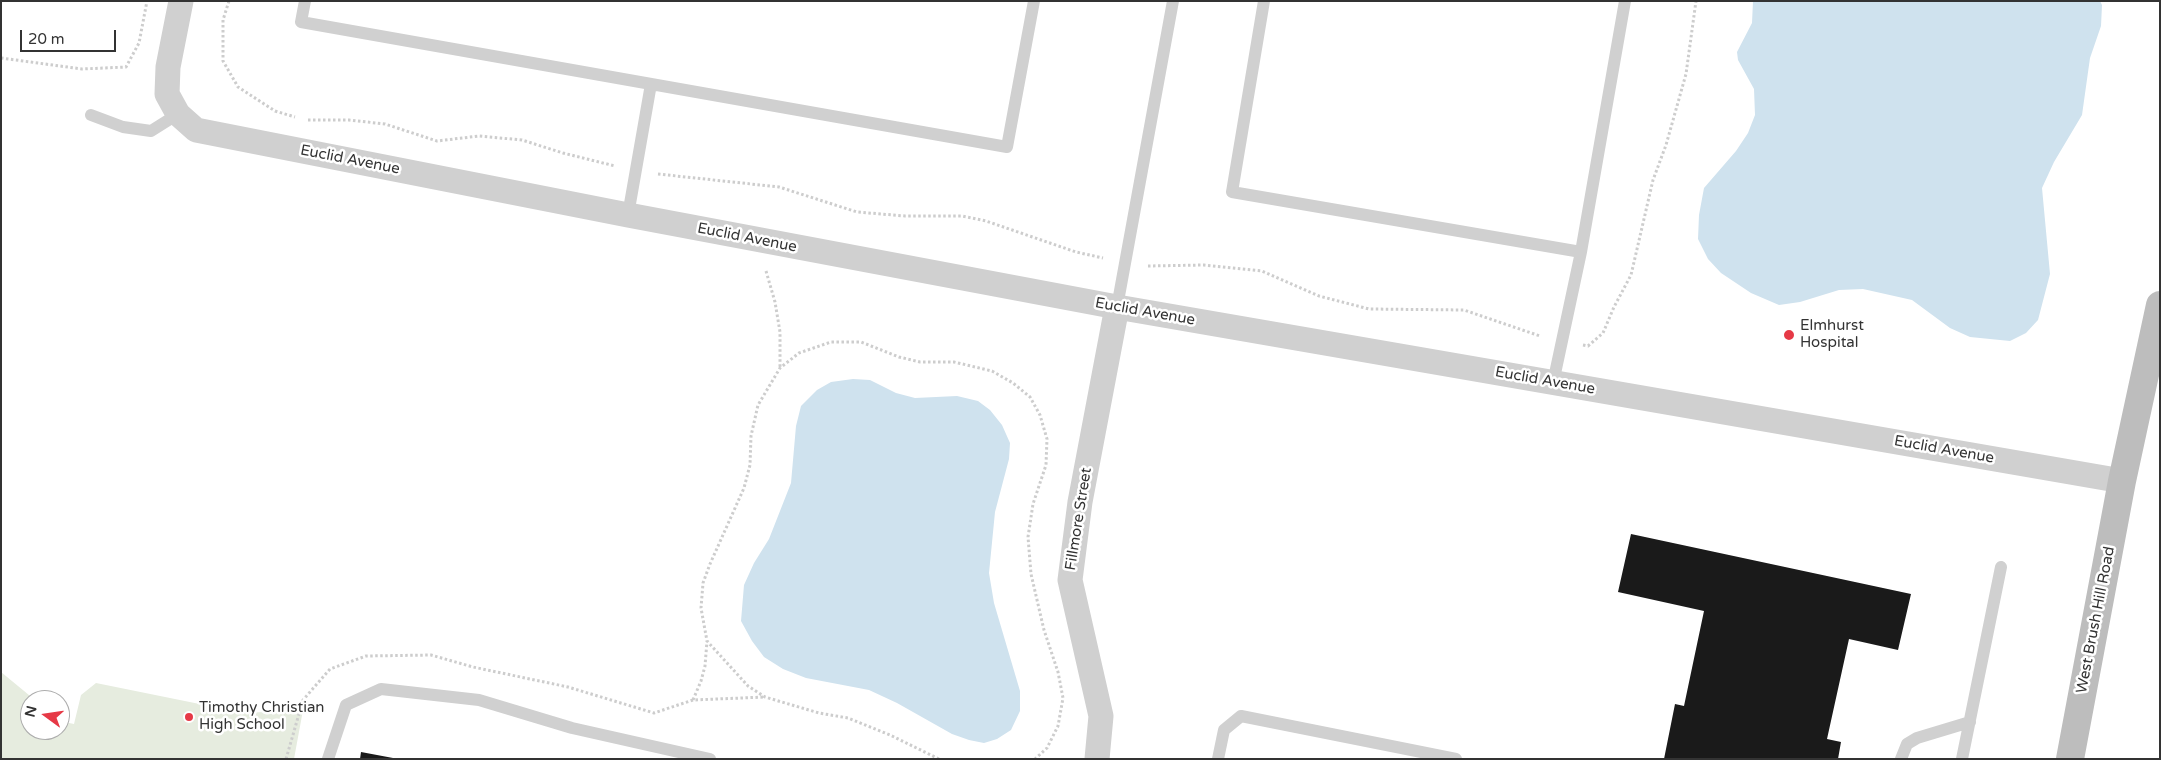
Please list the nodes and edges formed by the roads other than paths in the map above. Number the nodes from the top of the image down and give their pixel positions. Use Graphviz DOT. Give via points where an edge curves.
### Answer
graph roads {
  1 [pos="181,1"];
  2 [pos="305,1"];
  3 [pos="1034,1"];
  4 [pos="1173,1"];
  5 [pos="1264,1"];
  6 [pos="1625,1"];
  7 [pos="651,84"];
  8 [pos="178,114"];
  9 [pos="91,115"];
  10 [pos="628,215"];
  11 [pos="1581,252"];
  12 [pos="2160,305"];
  13 [pos="1117,307"];
  14 [pos="1553,382"];
  15 [pos="2122,481"];
  16 [pos="2001,567"];
  17 [pos="1970,722"];
  18 [pos="328,759"];
  19 [pos="710,759"];
  20 [pos="1097,759"];
  21 [pos="1218,759"];
  22 [pos="1456,759"];
  23 [pos="1901,759"];
  24 [pos="1962,759"];
  25 [pos="2070,759"];
  1 -- 8 [label="street" via="168,67 168,94"];
  2 -- 7 [label="lane" via="301,22"];
  3 -- 7 [label="lane" via="1007,147"];
  4 -- 13 [label="lane"];
  5 -- 11 [label="lane" via="1232,192"];
  6 -- 11 [label="lane"];
  7 -- 10 [label="lane"];
  8 -- 9 [label="lane" via="151,131 123,127"];
  8 -- 10 [label="street, Euclid Avenue" via="196,130"];
  10 -- 13 [label="street, Euclid Avenue"];
  11 -- 14 [label="lane"];
  12 -- 15 [label="street, West Brush Hill Road"];
  13 -- 14 [label="street, Euclid Avenue"];
  13 -- 20 [label="street, Fillmore Street" via="1080,502 1070,580 1101,716"];
  14 -- 15 [label="street, Euclid Avenue"];
  15 -- 25 [label="street, West Brush Hill Road"];
  16 -- 17 [label="lane"];
  17 -- 23 [label="lane" via="1917,738 1907,744"];
  17 -- 24 [label="lane"];
  18 -- 19 [label="lane" via="346,705 381,689 479,700 572,728"];
  21 -- 22 [label="lane" via="1224,730 1240,716"];
}
